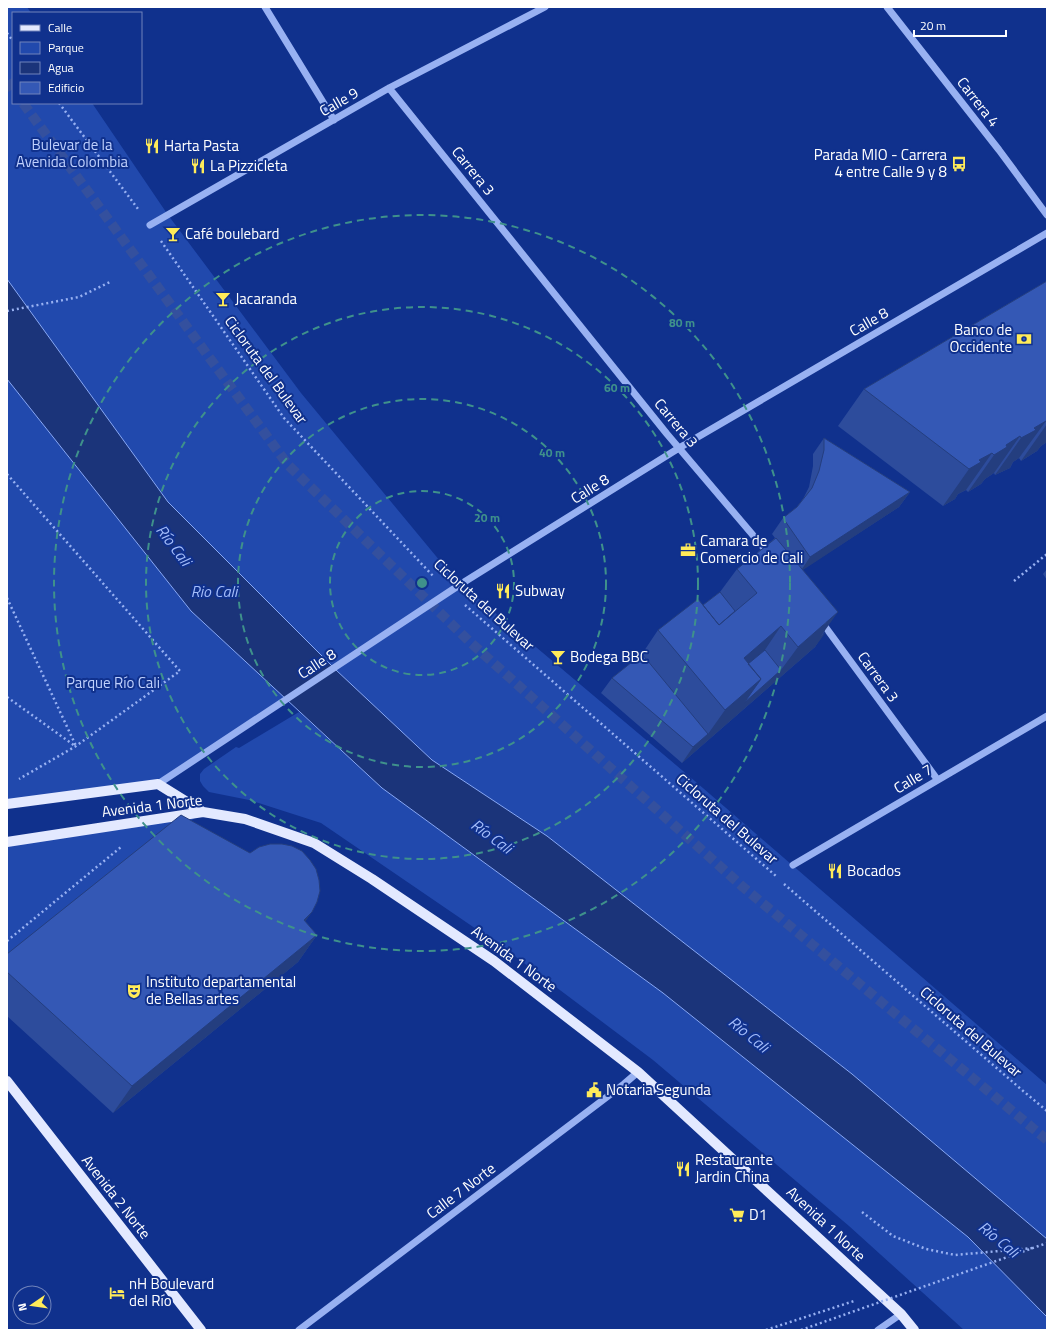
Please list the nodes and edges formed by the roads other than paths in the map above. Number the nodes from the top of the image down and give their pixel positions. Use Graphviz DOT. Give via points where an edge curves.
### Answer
graph roads {
  1 [pos="265,7"];
  2 [pos="545,7"];
  3 [pos="887,7"];
  4 [pos="389,88"];
  5 [pos="334,120"];
  6 [pos="1047,215"];
  7 [pos="150,225"];
  8 [pos="1047,233"];
  9 [pos="680,448"];
  10 [pos="776,563"];
  11 [pos="814,613"];
  12 [pos="1047,716"];
  13 [pos="937,779"];
  14 [pos="158,784"];
  15 [pos="7,804"];
  16 [pos="203,812"];
  17 [pos="7,842"];
  18 [pos="792,865"];
  19 [pos="638,1072"];
  20 [pos="7,1081"];
  21 [pos="901,1314"];
  22 [pos="201,1330"];
  23 [pos="299,1330"];
  24 [pos="878,1330"];
  25 [pos="914,1330"];
  26 [pos="918,1330"];
  1 -- 5 [label="street"];
  2 -- 4 [label="street, Calle 9"];
  3 -- 6 [label="street, Carrera 4" via="1000,150"];
  4 -- 5 [label="street, Calle 9"];
  4 -- 9 [label="street, Carrera 3"];
  5 -- 7 [label="street, Calle 9"];
  8 -- 9 [label="street, Calle 8"];
  9 -- 10 [label="street, Carrera 3"];
  9 -- 14 [label="street, Calle 8" via="449,592"];
  11 -- 13 [label="street, Carrera 3"];
  12 -- 13 [label="street, Calle 7"];
  13 -- 18 [label="street, Calle 7"];
  14 -- 15 [label="main road"];
  14 -- 16 [label="main road"];
  16 -- 17 [label="main road, Avenida 1 Norte"];
  16 -- 19 [label="main road, Avenida 1 Norte" via="244,818 314,843 494,961"];
  19 -- 21 [label="main road, Avenida 1 Norte"];
  19 -- 23 [label="street, Calle 7 Norte"];
  20 -- 22 [label="main road, Avenida 2 Norte"];
  21 -- 24 [label="street"];
  21 -- 25 [label="main road, Avenida 1 Norte"];
  21 -- 26 [label="main road"];
}
